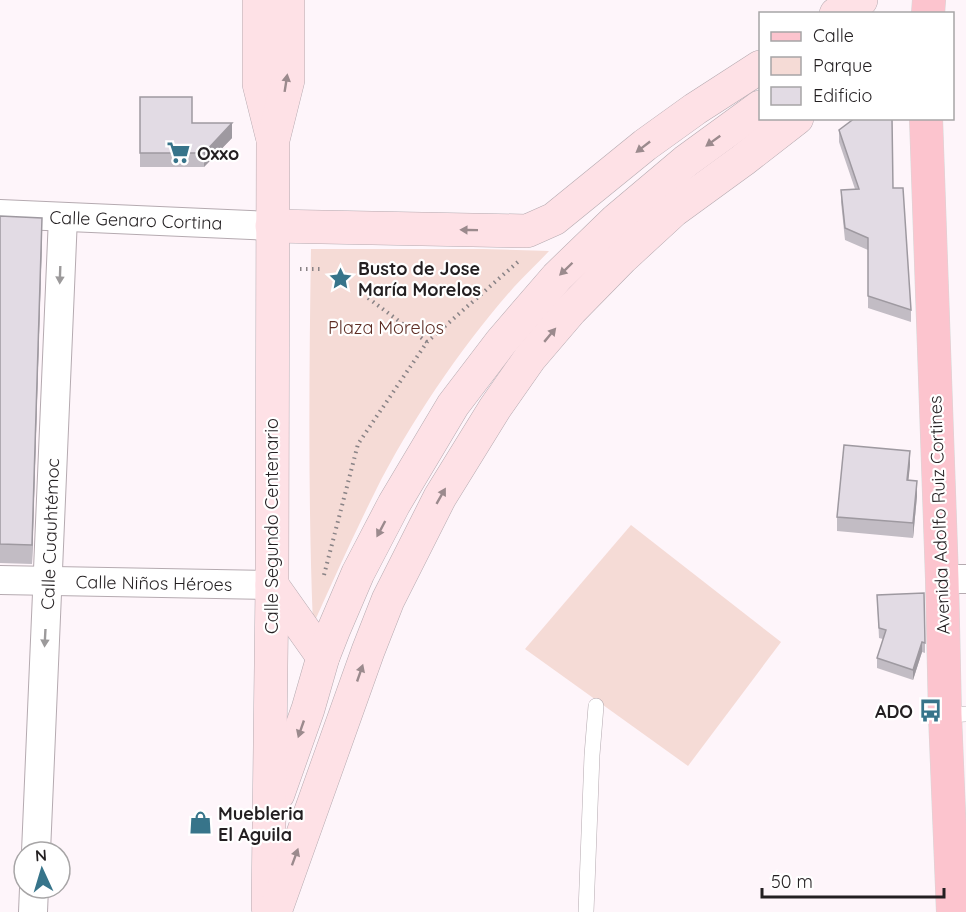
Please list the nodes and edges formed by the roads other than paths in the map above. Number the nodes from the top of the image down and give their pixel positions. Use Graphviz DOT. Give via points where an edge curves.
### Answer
graph roads {
  1 [pos="259,0"];
  2 [pos="288,0"];
  3 [pos="861,0"];
  4 [pos="840,12"];
  5 [pos="759,68"];
  6 [pos="759,108"];
  7 [pos="794,120"];
  8 [pos="926,120"];
  9 [pos="273,140"];
  10 [pos="0,214"];
  11 [pos="63,217"];
  12 [pos="272,226"];
  13 [pos="453,405"];
  14 [pos="485,424"];
  15 [pos="954,579"];
  16 [pos="0,580"];
  17 [pos="48,581"];
  18 [pos="272,585"];
  19 [pos="323,657"];
  20 [pos="596,706"];
  21 [pos="955,715"];
  22 [pos="269,822"];
  23 [pos="37,840"];
  24 [pos="268,912"];
  25 [pos="275,912"];
  26 [pos="586,912"];
  27 [pos="953,912"];
  1 -- 9 [label="street, Calle Segundo Centenario" via="260,84"];
  9 -- 2 [label="street, Calle Segundo Centenario, one-way" via="288,80"];
  3 -- 4 [label="street"];
  5 -- 12 [label="street, one-way" via="695,109 554,219 528,231"];
  6 -- 13 [label="street, one-way" via="686,161 557,277"];
  14 -- 7 [label="street, one-way" via="531,358 622,258 673,211"];
  8 -- 15 [label="main road, Avenida Adolfo Ruiz Cortines"];
  9 -- 12 [label="street, Calle Segundo Centenario"];
  10 -- 11 [label="street, Calle Genaro Cortina"];
  11 -- 12 [label="street, Calle Genaro Cortina"];
  11 -- 17 [label="street, Calle Cuauhtémoc, one-way"];
  12 -- 18 [label="street, Calle Segundo Centenario"];
  13 -- 14 [label="street"];
  13 -- 19 [label="street, one-way" via="358,573"];
  25 -- 14 [label="street, one-way" via="388,600 440,497"];
  15 -- 21 [label="main road, Avenida Adolfo Ruiz Cortines"];
  16 -- 17 [label="street, Calle Niños Héroes"];
  17 -- 18 [label="street, Calle Niños Héroes"];
  17 -- 23 [label="street, Calle Cuauhtémoc, one-way"];
  18 -- 19 [label="street"];
  18 -- 22 [label="street, Calle Segundo Centenario"];
  19 -- 22 [label="street, one-way"];
  20 -- 26 [label="lane"];
  21 -- 27 [label="main road, Avenida Adolfo Ruiz Cortines"];
  22 -- 24 [label="street, Calle Segundo Centenario"];
}
